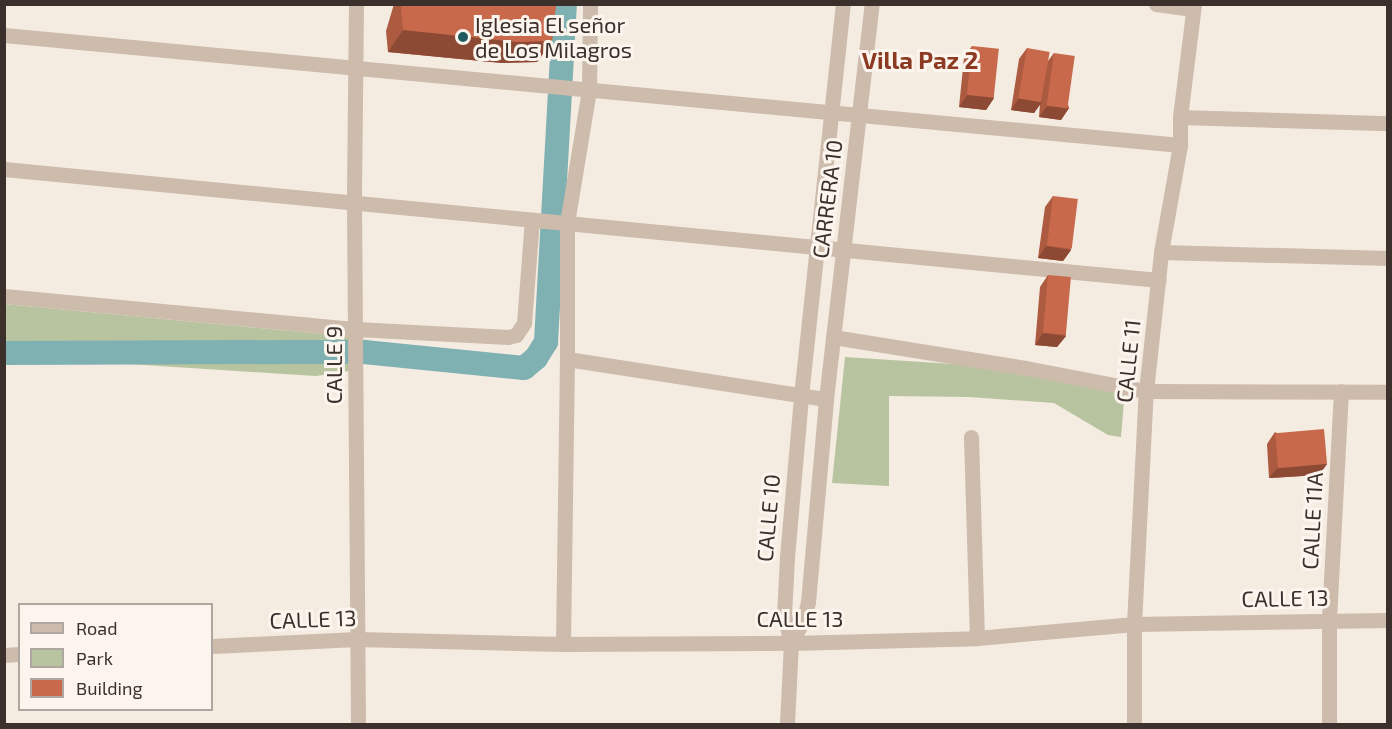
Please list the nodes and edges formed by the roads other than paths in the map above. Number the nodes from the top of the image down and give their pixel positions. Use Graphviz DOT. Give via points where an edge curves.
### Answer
graph roads {
  1 [pos="356,4"];
  2 [pos="590,4"];
  3 [pos="843,4"];
  4 [pos="872,4"];
  5 [pos="1156,4"];
  6 [pos="1193,7"];
  7 [pos="4,35"];
  8 [pos="357,69"];
  9 [pos="589,90"];
  10 [pos="832,113"];
  11 [pos="859,115"];
  12 [pos="1180,117"];
  13 [pos="1388,123"];
  14 [pos="1180,145"];
  15 [pos="4,168"];
  16 [pos="354,203"];
  17 [pos="532,220"];
  18 [pos="567,223"];
  19 [pos="817,248"];
  20 [pos="844,250"];
  21 [pos="1161,252"];
  22 [pos="1388,258"];
  23 [pos="1159,280"];
  24 [pos="4,296"];
  25 [pos="356,331"];
  26 [pos="833,337"];
  27 [pos="567,359"];
  28 [pos="1146,391"];
  29 [pos="1341,391"];
  30 [pos="1388,392"];
  31 [pos="801,396"];
  32 [pos="826,399"];
  33 [pos="971,437"];
  34 [pos="787,557"];
  35 [pos="811,559"];
  36 [pos="1329,619"];
  37 [pos="1388,620"];
  38 [pos="1134,624"];
  39 [pos="978,638"];
  40 [pos="357,639"];
  41 [pos="791,643"];
  42 [pos="562,644"];
  43 [pos="213,646"];
  44 [pos="358,724"];
  45 [pos="787,724"];
  46 [pos="1134,724"];
  47 [pos="1329,724"];
  1 -- 8 [label="street, CALLE 9"];
  2 -- 9 [label="street"];
  3 -- 10 [label="street, CARRERA 10"];
  4 -- 11 [label="street, CARRERA 10"];
  5 -- 6 [label="street"];
  6 -- 12 [label="street, CALLE 11"];
  7 -- 8 [label="street"];
  8 -- 9 [label="street"];
  8 -- 16 [label="street, CALLE 9"];
  9 -- 10 [label="street"];
  9 -- 18 [label="street"];
  10 -- 11 [label="street"];
  10 -- 19 [label="street, CARRERA 10"];
  11 -- 14 [label="street"];
  11 -- 20 [label="street, CARRERA 10"];
  12 -- 13 [label="street"];
  12 -- 14 [label="street, CALLE 11"];
  14 -- 21 [label="street, CALLE 11"];
  15 -- 16 [label="street"];
  16 -- 17 [label="street"];
  16 -- 25 [label="street, CALLE 9"];
  17 -- 18 [label="street"];
  17 -- 25 [label="street" via="524,323 516,334 508,337"];
  18 -- 19 [label="street"];
  18 -- 27 [label="street"];
  19 -- 20 [label="street"];
  19 -- 31 [label="street, CARRERA 10"];
  20 -- 23 [label="street"];
  20 -- 26 [label="street, CARRERA 10"];
  21 -- 22 [label="street"];
  21 -- 23 [label="street, CALLE 11"];
  23 -- 28 [label="street, CALLE 11"];
  24 -- 25 [label="street"];
  25 -- 40 [label="street, CALLE 9"];
  26 -- 28 [label="street"];
  26 -- 32 [label="street, CARRERA 10"];
  27 -- 31 [label="street"];
  27 -- 42 [label="street"];
  28 -- 29 [label="street"];
  28 -- 38 [label="street, CALLE 11"];
  29 -- 30 [label="street"];
  29 -- 36 [label="street, CALLE 11A"];
  31 -- 32 [label="street"];
  31 -- 34 [label="street, CALLE 10"];
  32 -- 35 [label="street, CALLE 10"];
  33 -- 39 [label="street"];
  34 -- 35 [label="street"];
  34 -- 41 [label="street, CALLE 10" via="784,615"];
  35 -- 41 [label="street, CALLE 10" via="804,619"];
  36 -- 37 [label="street, CALLE 13"];
  36 -- 38 [label="street, CALLE 13"];
  36 -- 47 [label="street, CALLE 11A"];
  38 -- 39 [label="street, CALLE 13"];
  38 -- 46 [label="street, CALLE 11"];
  39 -- 41 [label="street, CALLE 13"];
  40 -- 42 [label="street, CALLE 13"];
  40 -- 43 [label="street, CALLE 13"];
  40 -- 44 [label="street, CALLE 9"];
  41 -- 42 [label="street, CALLE 13"];
  41 -- 45 [label="street, CALLE 10"];
}
